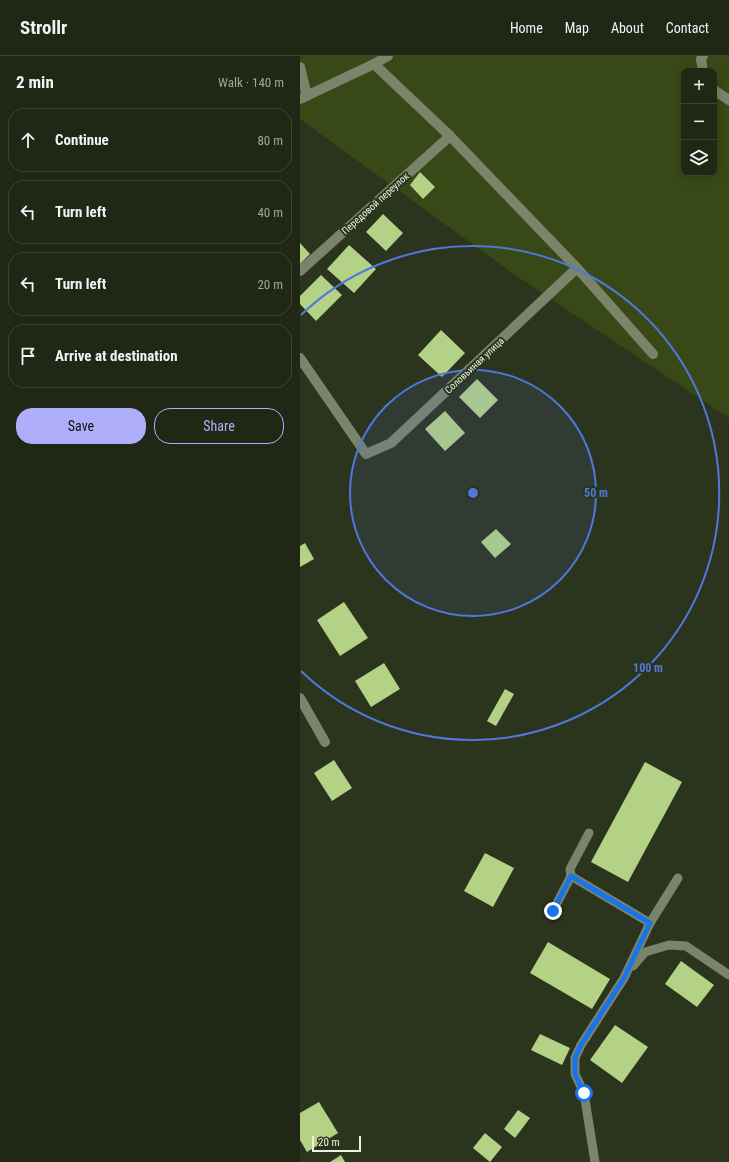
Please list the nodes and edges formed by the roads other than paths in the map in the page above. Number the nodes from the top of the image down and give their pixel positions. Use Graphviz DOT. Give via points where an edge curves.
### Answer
graph roads {
  1 [pos="388,56"];
  2 [pos="703,56"];
  3 [pos="374,64"];
  4 [pos="300,67"];
  5 [pos="702,68"];
  6 [pos="717,92"];
  7 [pos="304,98"];
  8 [pos="729,100"];
  9 [pos="450,136"];
  10 [pos="577,268"];
  11 [pos="300,271"];
  12 [pos="653,354"];
  13 [pos="300,358"];
  14 [pos="300,698"];
  15 [pos="325,742"];
  16 [pos="589,834"];
  17 [pos="571,876"];
  18 [pos="678,878"];
  19 [pos="553,911"];
  20 [pos="650,923"];
  21 [pos="729,975"];
  22 [pos="624,978"];
  23 [pos="595,1162"];
  1 -- 3 [label="street"];
  2 -- 5 [label="street"];
  3 -- 7 [label="street"];
  3 -- 9 [label="street"];
  4 -- 7 [label="street"];
  6 -- 8 [label="street"];
  9 -- 10 [label="street"];
  9 -- 11 [label="street, Передовой переулок"];
  10 -- 12 [label="street"];
  10 -- 13 [label="street, Соловьиная улица" via="391,443 366,454"];
  14 -- 15 [label="street"];
  16 -- 17 [label="lane" via="570,869"];
  17 -- 19 [label="lane"];
  17 -- 20 [label="lane"];
  18 -- 20 [label="lane"];
  20 -- 22 [label="lane"];
  21 -- 22 [label="lane" via="686,946 669,945 644,952"];
  22 -- 23 [label="lane" via="575,1058 575,1074 584,1093"];
}
